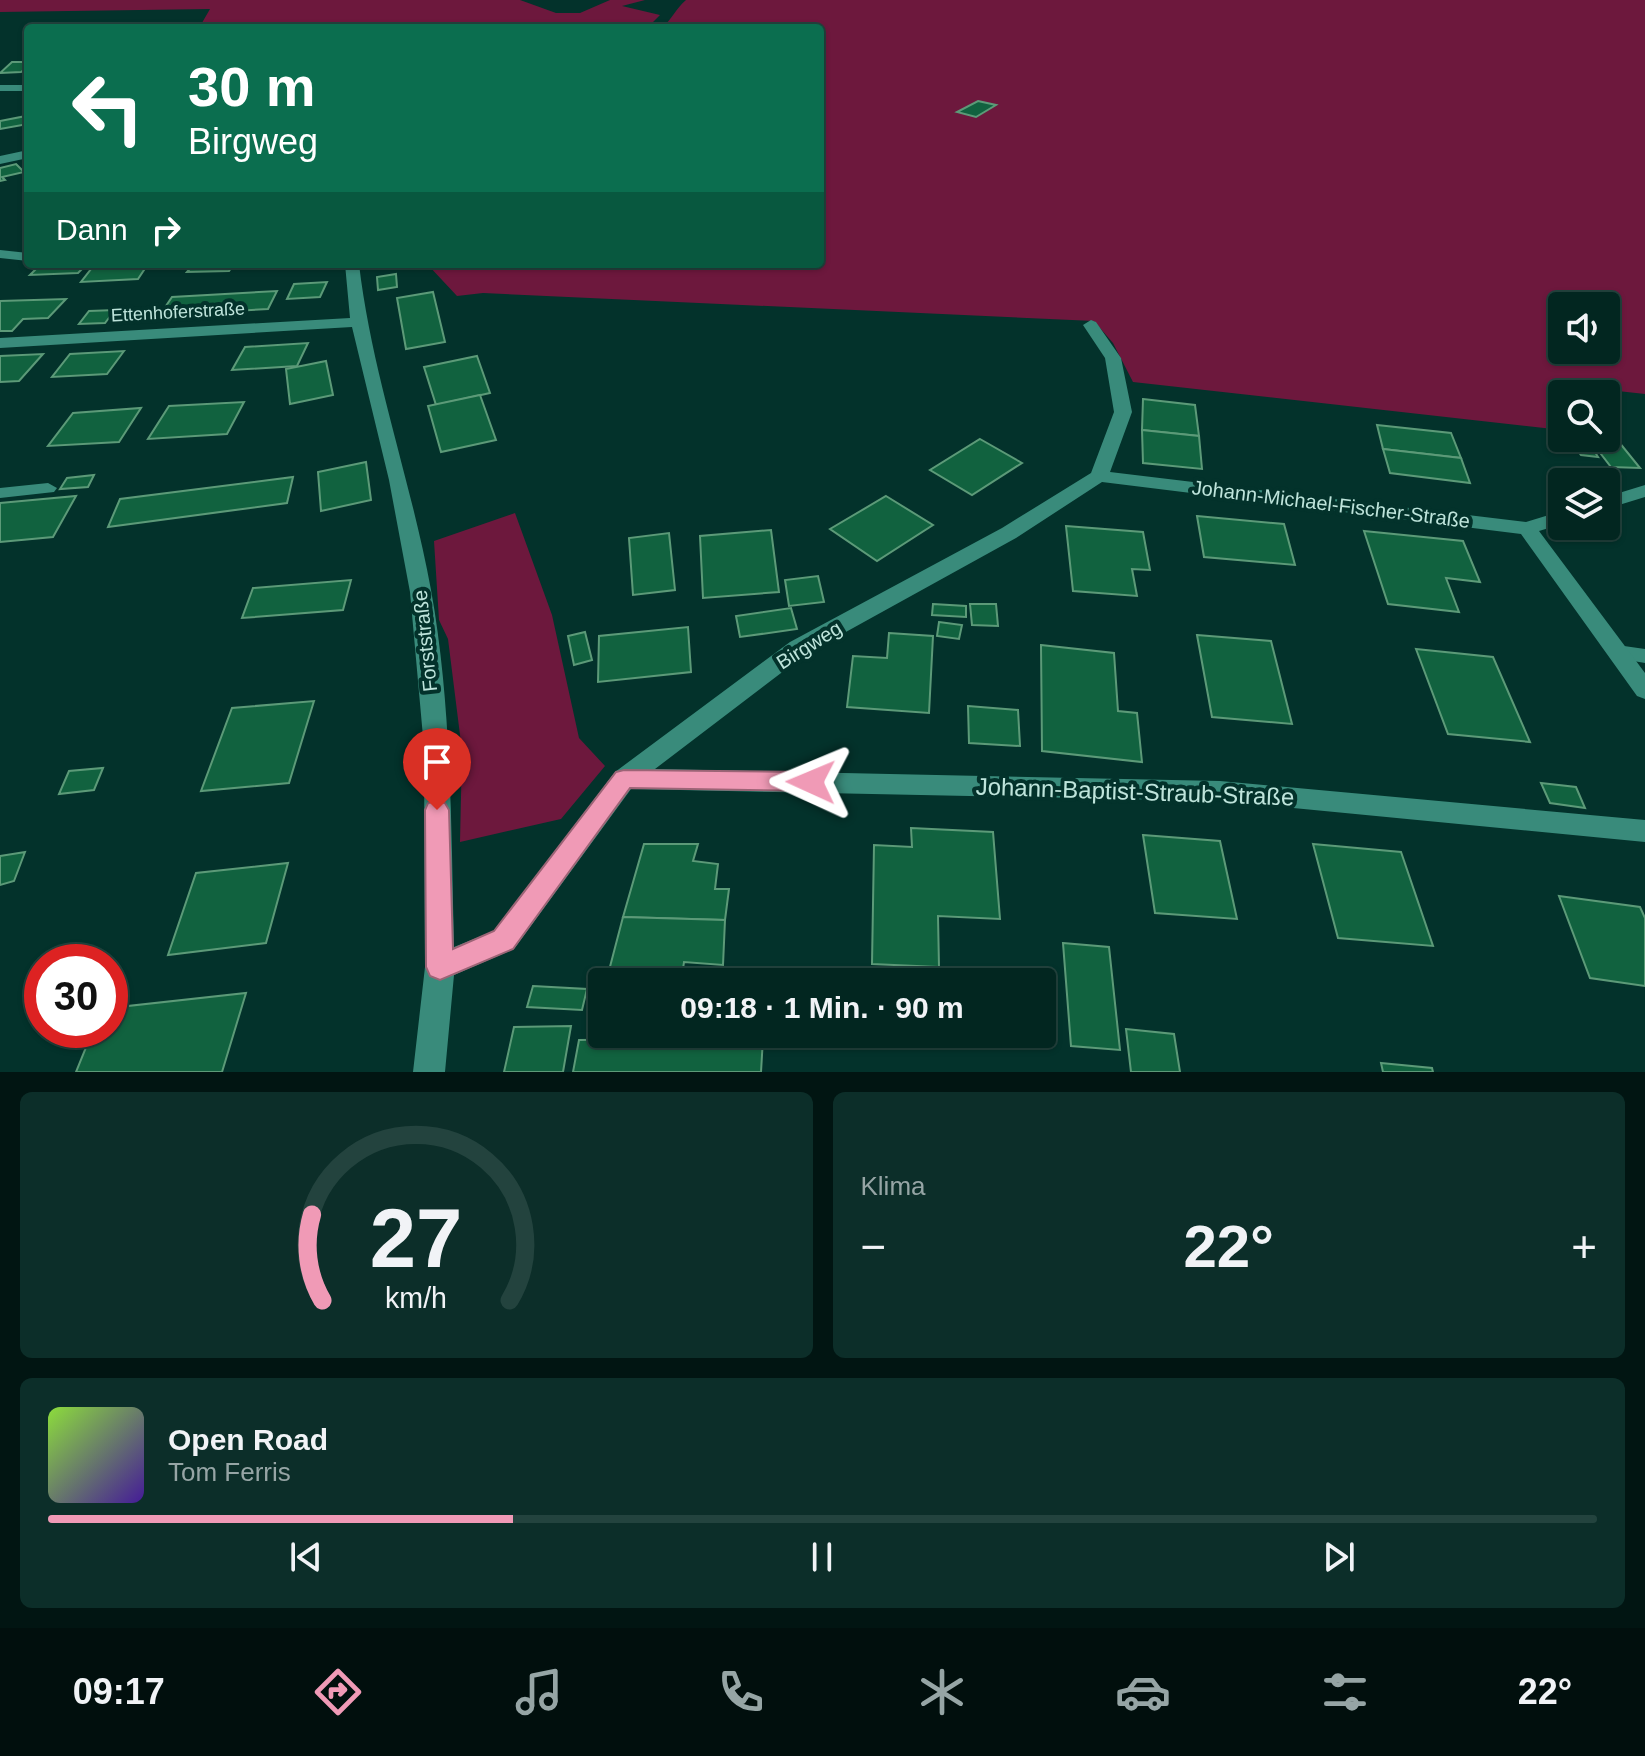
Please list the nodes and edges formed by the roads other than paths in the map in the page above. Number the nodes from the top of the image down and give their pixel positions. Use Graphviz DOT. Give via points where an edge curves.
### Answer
graph roads {
  1 [pos="0,88"];
  2 [pos="24,88"];
  3 [pos="24,155"];
  4 [pos="0,160"];
  5 [pos="0,254"];
  6 [pos="24,257"];
  7 [pos="352,268"];
  8 [pos="358,322"];
  9 [pos="1091,325"];
  10 [pos="0,343"];
  11 [pos="1099,476"];
  12 [pos="48,488"];
  13 [pos="1645,491"];
  14 [pos="0,493"];
  15 [pos="1620,499"];
  16 [pos="1548,521"];
  17 [pos="1527,528"];
  18 [pos="1617,652"];
  19 [pos="1645,656"];
  20 [pos="1645,690"];
  21 [pos="624,779"];
  22 [pos="1645,831"];
  23 [pos="440,967"];
  24 [pos="429,1072"];
  1 -- 2 [label="street"];
  3 -- 4 [label="street"];
  5 -- 6 [label="lane"];
  7 -- 8 [label="street, Forststraße"];
  8 -- 10 [label="street, Ettenhoferstraße"];
  8 -- 23 [label="street, Forststraße" via="421,592 436,748"];
  9 -- 11 [label="street" via="1113,358 1123,412"];
  11 -- 17 [label="street, Johann-Michael-Fischer-Straße"];
  11 -- 21 [label="street, Birgweg" via="1009,533 798,648"];
  12 -- 14 [label="lane"];
  13 -- 15 [label="street"];
  16 -- 17 [label="street, Johann-Michael-Fischer-Straße"];
  17 -- 18 [label="street"];
  18 -- 19 [label="lane"];
  18 -- 20 [label="street"];
  21 -- 22 [label="street, Johann-Baptist-Straub-Straße" via="1220,791"];
  21 -- 23 [label="street, Birgweg" via="504,940"];
  23 -- 24 [label="street, Forststraße"];
}
